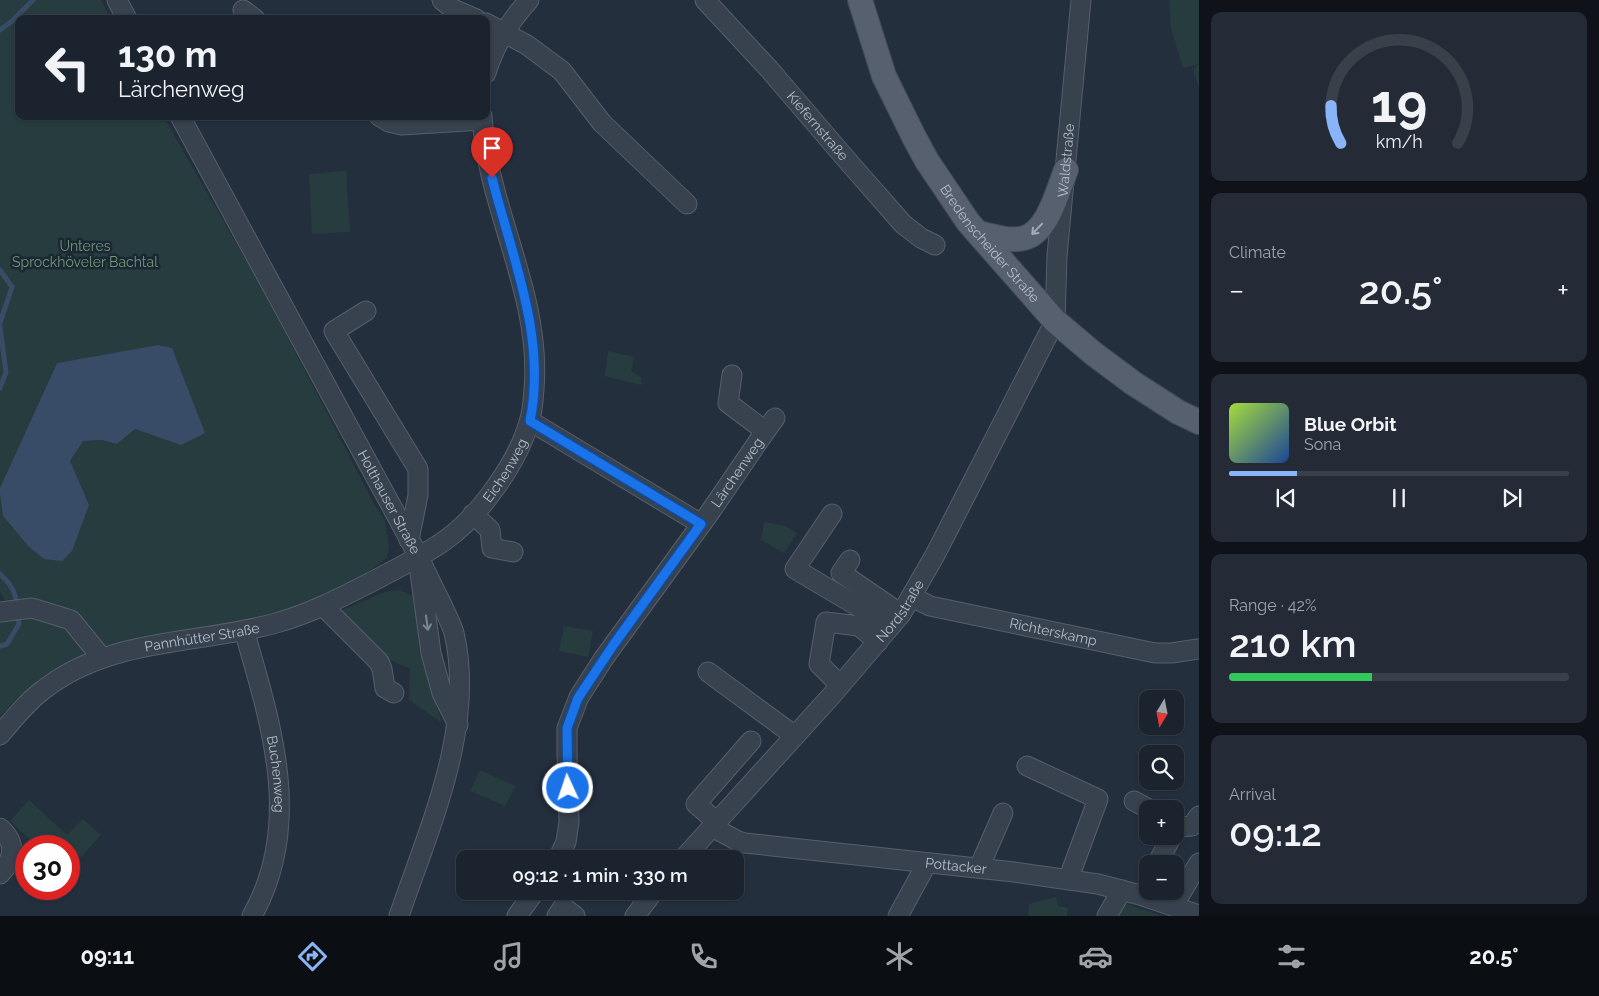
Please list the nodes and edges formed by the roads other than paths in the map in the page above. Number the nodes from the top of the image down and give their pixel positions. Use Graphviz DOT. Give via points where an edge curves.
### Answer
graph roads {
  1 [pos="117,0"];
  2 [pos="442,0"];
  3 [pos="529,0"];
  4 [pos="705,0"];
  5 [pos="860,0"];
  6 [pos="1081,0"];
  7 [pos="126,15"];
  8 [pos="466,15"];
  9 [pos="490,25"];
  10 [pos="505,32"];
  11 [pos="490,62"];
  12 [pos="182,120"];
  13 [pos="385,120"];
  14 [pos="455,120"];
  15 [pos="482,120"];
  16 [pos="1066,170"];
  17 [pos="687,204"];
  18 [pos="978,233"];
  19 [pos="935,245"];
  20 [pos="366,311"];
  21 [pos="1054,321"];
  22 [pos="732,375"];
  23 [pos="775,418"];
  24 [pos="530,421"];
  25 [pos="1199,422"];
  26 [pos="762,436"];
  27 [pos="473,514"];
  28 [pos="832,514"];
  29 [pos="701,524"];
  30 [pos="409,540"];
  31 [pos="513,552"];
  32 [pos="419,557"];
  33 [pos="850,560"];
  34 [pos="912,597"];
  35 [pos="323,606"];
  36 [pos="2,609"];
  37 [pos="896,620"];
  38 [pos="244,630"];
  39 [pos="878,642"];
  40 [pos="1198,649"];
  41 [pos="102,658"];
  42 [pos="708,672"];
  43 [pos="840,685"];
  44 [pos="394,694"];
  45 [pos="458,724"];
  46 [pos="0,735"];
  47 [pos="794,736"];
  48 [pos="774,758"];
  49 [pos="1026,766"];
  50 [pos="1003,813"];
  51 [pos="1199,816"];
  52 [pos="714,824"];
  53 [pos="0,828"];
  54 [pos="1184,828"];
  55 [pos="562,850"];
  56 [pos="691,850"];
  57 [pos="927,863"];
  58 [pos="1199,863"];
  59 [pos="979,868"];
  60 [pos="0,874"];
  61 [pos="1068,880"];
  62 [pos="1139,888"];
  63 [pos="1122,890"];
  64 [pos="529,900"];
  65 [pos="647,900"];
  66 [pos="1163,908"];
  67 [pos="1199,915"];
  68 [pos="252,916"];
  69 [pos="399,916"];
  70 [pos="517,916"];
  71 [pos="557,916"];
  72 [pos="576,916"];
  73 [pos="635,916"];
  74 [pos="898,916"];
  75 [pos="1107,916"];
  1 -- 7 [label="street"];
  2 -- 8 [label="street"];
  3 -- 10 [label="street"];
  4 -- 19 [label="street, Kiefernstraße" via="903,224"];
  5 -- 18 [label="main road, Bredenscheider Straße" via="884,76 914,137 956,205"];
  6 -- 16 [label="street, Waldstraße"];
  9 -- 10 [label="street"];
  10 -- 11 [label="street"];
  10 -- 17 [label="street" via="562,71 609,129"];
  12 -- 30 [label="street, Holthauser Straße"];
  13 -- 14 [label="street, Eichenweg" via="402,124"];
  15 -- 24 [label="street, Eichenweg" via="487,160 528,309 534,343"];
  16 -- 18 [label="main road, one-way" via="1052,208 1037,232 1017,239"];
  16 -- 21 [label="street, Waldstraße"];
  18 -- 21 [label="main road, Bredenscheider Straße"];
  20 -- 30 [label="street" via="334,331 418,469 418,495"];
  21 -- 25 [label="main road, Bredenscheider Straße" via="1133,383"];
  21 -- 34 [label="street, Nordstraße"];
  22 -- 26 [label="street, Lärchenweg" via="728,403 760,427"];
  23 -- 26 [label="street"];
  24 -- 27 [label="street, Eichenweg" via="511,464"];
  24 -- 29 [label="street"];
  26 -- 29 [label="street, Lärchenweg"];
  27 -- 31 [label="street" via="490,530 492,548"];
  27 -- 32 [label="street, Eichenweg" via="444,541"];
  28 -- 37 [label="street" via="795,569"];
  29 -- 55 [label="street, Lärchenweg" via="590,678 572,712 567,728 570,822"];
  30 -- 32 [label="street, Holthauser Straße"];
  32 -- 35 [label="street, Pannhütter Straße"];
  32 -- 45 [label="street, one-way" via="431,653 442,693"];
  32 -- 45 [label="street, Holthauser Straße" via="453,630 460,662"];
  33 -- 37 [label="street" via="841,573"];
  34 -- 37 [label="street, Nordstraße"];
  34 -- 40 [label="street, Richterskamp" via="930,606 1155,653"];
  35 -- 38 [label="street, Pannhütter Straße" via="276,623"];
  35 -- 44 [label="street" via="379,662 385,688"];
  36 -- 41 [label="street" via="32,608 71,620"];
  37 -- 39 [label="street, Nordstraße"];
  38 -- 41 [label="street, Pannhütter Straße" via="165,643"];
  38 -- 68 [label="street, Buchenweg" via="276,750 280,796 270,873"];
  39 -- 43 [label="street, Nordstraße"];
  39 -- 43 [label="street" via="859,626 826,622 818,664"];
  41 -- 46 [label="street, Pannhütter Straße" via="42,690"];
  42 -- 47 [label="street"];
  43 -- 47 [label="street, Nordstraße"];
  45 -- 69 [label="street, Holthauser Straße" via="438,801"];
  47 -- 48 [label="street, Nordstraße"];
  48 -- 52 [label="street, Nordstraße"];
  48 -- 52 [label="street, Pottacker" via="746,738 696,804"];
  49 -- 61 [label="street" via="1098,799"];
  50 -- 59 [label="street"];
  51 -- 54 [label="street" via="1192,826"];
  52 -- 56 [label="street, Nordstraße"];
  52 -- 57 [label="street, Pottacker" via="729,837 745,842"];
  53 -- 60 [label="street" via="9,838 12,849 9,862"];
  57 -- 59 [label="street, Pottacker"];
  57 -- 74 [label="street"];
  58 -- 66 [label="street"];
  59 -- 61 [label="street, Pottacker"];
  61 -- 63 [label="street, Pottacker"];
  62 -- 63 [label="street, Pottacker"];
  63 -- 75 [label="street"];
  64 -- 70 [label="street"];
  65 -- 73 [label="street"];
  66 -- 67 [label="street, Pottacker"];
  71 -- 72 [label="street" via="563,907"];
}
